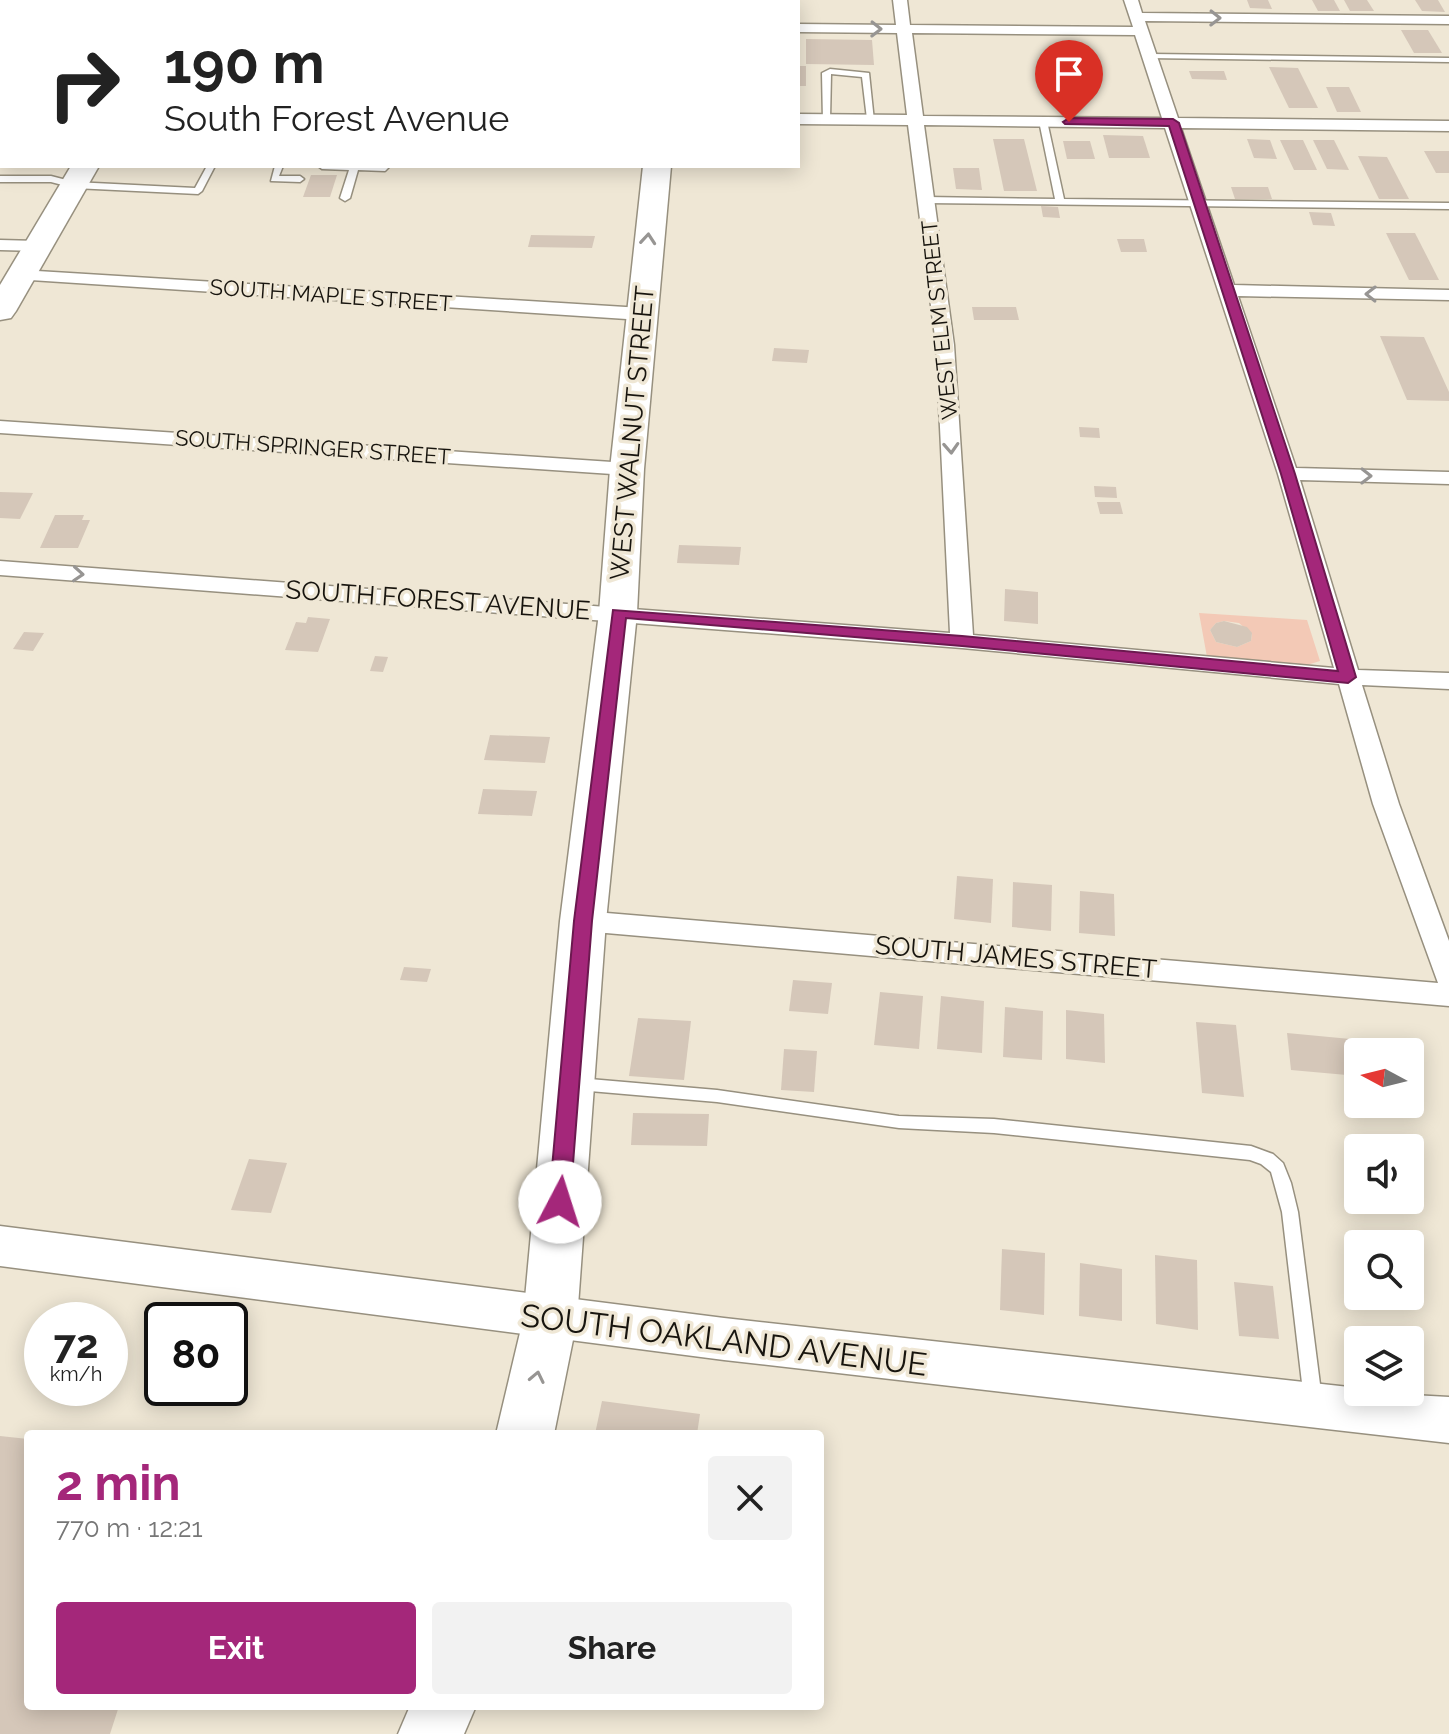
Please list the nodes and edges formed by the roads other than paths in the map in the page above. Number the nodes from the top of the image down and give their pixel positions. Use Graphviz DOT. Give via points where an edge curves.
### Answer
graph roads {
  1 [pos="900,0"];
  2 [pos="1136,16"];
  3 [pos="1449,20"];
  4 [pos="800,28"];
  5 [pos="903,29"];
  6 [pos="1151,56"];
  7 [pos="1449,60"];
  8 [pos="800,119"];
  9 [pos="826,119"];
  10 [pos="871,119"];
  11 [pos="916,120"];
  12 [pos="1043,121"];
  13 [pos="1173,123"];
  14 [pos="1449,126"];
  15 [pos="210,168"];
  16 [pos="278,168"];
  17 [pos="354,168"];
  18 [pos="657,168"];
  19 [pos="80,176"];
  20 [pos="0,179"];
  21 [pos="300,179"];
  22 [pos="345,198"];
  23 [pos="927,200"];
  24 [pos="1060,200"];
  25 [pos="1198,202"];
  26 [pos="1449,206"];
  27 [pos="0,245"];
  28 [pos="38,246"];
  29 [pos="21,275"];
  30 [pos="1228,290"];
  31 [pos="1449,295"];
  32 [pos="0,311"];
  33 [pos="642,314"];
  34 [pos="0,427"];
  35 [pos="627,469"];
  36 [pos="1288,474"];
  37 [pos="1449,478"];
  38 [pos="0,568"];
  39 [pos="618,613"];
  40 [pos="962,641"];
  41 [pos="1348,677"];
  42 [pos="1449,681"];
  43 [pos="583,921"];
  44 [pos="1449,979"];
  45 [pos="1449,995"];
  46 [pos="570,1084"];
  47 [pos="0,1246"];
  48 [pos="550,1320"];
  49 [pos="1314,1407"];
  50 [pos="1449,1420"];
  51 [pos="526,1430"];
  52 [pos="442,1710"];
  53 [pos="430,1734"];
  1 -- 5 [label="street, WEST ELM STREET"];
  2 -- 3 [label="street, one-way"];
  2 -- 5 [label="street"];
  2 -- 6 [label="street"];
  4 -- 5 [label="street, one-way"];
  5 -- 11 [label="street, WEST ELM STREET"];
  6 -- 7 [label="lane"];
  6 -- 13 [label="street"];
  8 -- 9 [label="street"];
  9 -- 10 [label="street"];
  9 -- 10 [label="lane" via="830,71 866,75"];
  10 -- 11 [label="street"];
  11 -- 12 [label="street"];
  11 -- 23 [label="street, WEST ELM STREET"];
  12 -- 13 [label="street"];
  12 -- 24 [label="lane"];
  13 -- 14 [label="street"];
  13 -- 25 [label="street"];
  15 -- 19 [label="lane" via="198,191"];
  16 -- 21 [label="lane" via="274,179"];
  17 -- 22 [label="lane"];
  33 -- 18 [label="highway, WEST WALNUT STREET, one-way"];
  19 -- 20 [label="lane"];
  19 -- 28 [label="highway"];
  23 -- 24 [label="lane"];
  23 -- 40 [label="street, WEST ELM STREET, one-way" via="945,345"];
  24 -- 25 [label="lane"];
  25 -- 26 [label="lane"];
  25 -- 30 [label="street"];
  27 -- 28 [label="street"];
  28 -- 29 [label="highway"];
  29 -- 32 [label="highway"];
  29 -- 33 [label="street, SOUTH MAPLE STREET"];
  31 -- 30 [label="street, one-way"];
  30 -- 36 [label="street"];
  33 -- 35 [label="highway, WEST WALNUT STREET"];
  34 -- 35 [label="street, SOUTH SPRINGER STREET"];
  35 -- 39 [label="highway, WEST WALNUT STREET"];
  36 -- 37 [label="street, one-way"];
  36 -- 41 [label="street"];
  38 -- 39 [label="street, SOUTH FOREST AVENUE, one-way"];
  39 -- 40 [label="street, SOUTH FOREST AVENUE"];
  39 -- 43 [label="highway, WEST WALNUT STREET"];
  40 -- 41 [label="street, SOUTH FOREST AVENUE"];
  41 -- 42 [label="street, SOUTH FOREST AVENUE"];
  41 -- 44 [label="street" via="1386,804"];
  43 -- 45 [label="street, SOUTH JAMES STREET"];
  43 -- 46 [label="highway, WEST WALNUT STREET"];
  46 -- 48 [label="highway, WEST WALNUT STREET"];
  46 -- 49 [label="lane" via="717,1096 899,1122 994,1126 1251,1153 1267,1159 1277,1168 1290,1212"];
  47 -- 48 [label="street, SOUTH OAKLAND AVENUE"];
  48 -- 49 [label="street, SOUTH OAKLAND AVENUE"];
  51 -- 48 [label="highway, WEST WALNUT STREET, one-way"];
  49 -- 50 [label="street, SOUTH OAKLAND AVENUE"];
  52 -- 53 [label="highway"];
}
